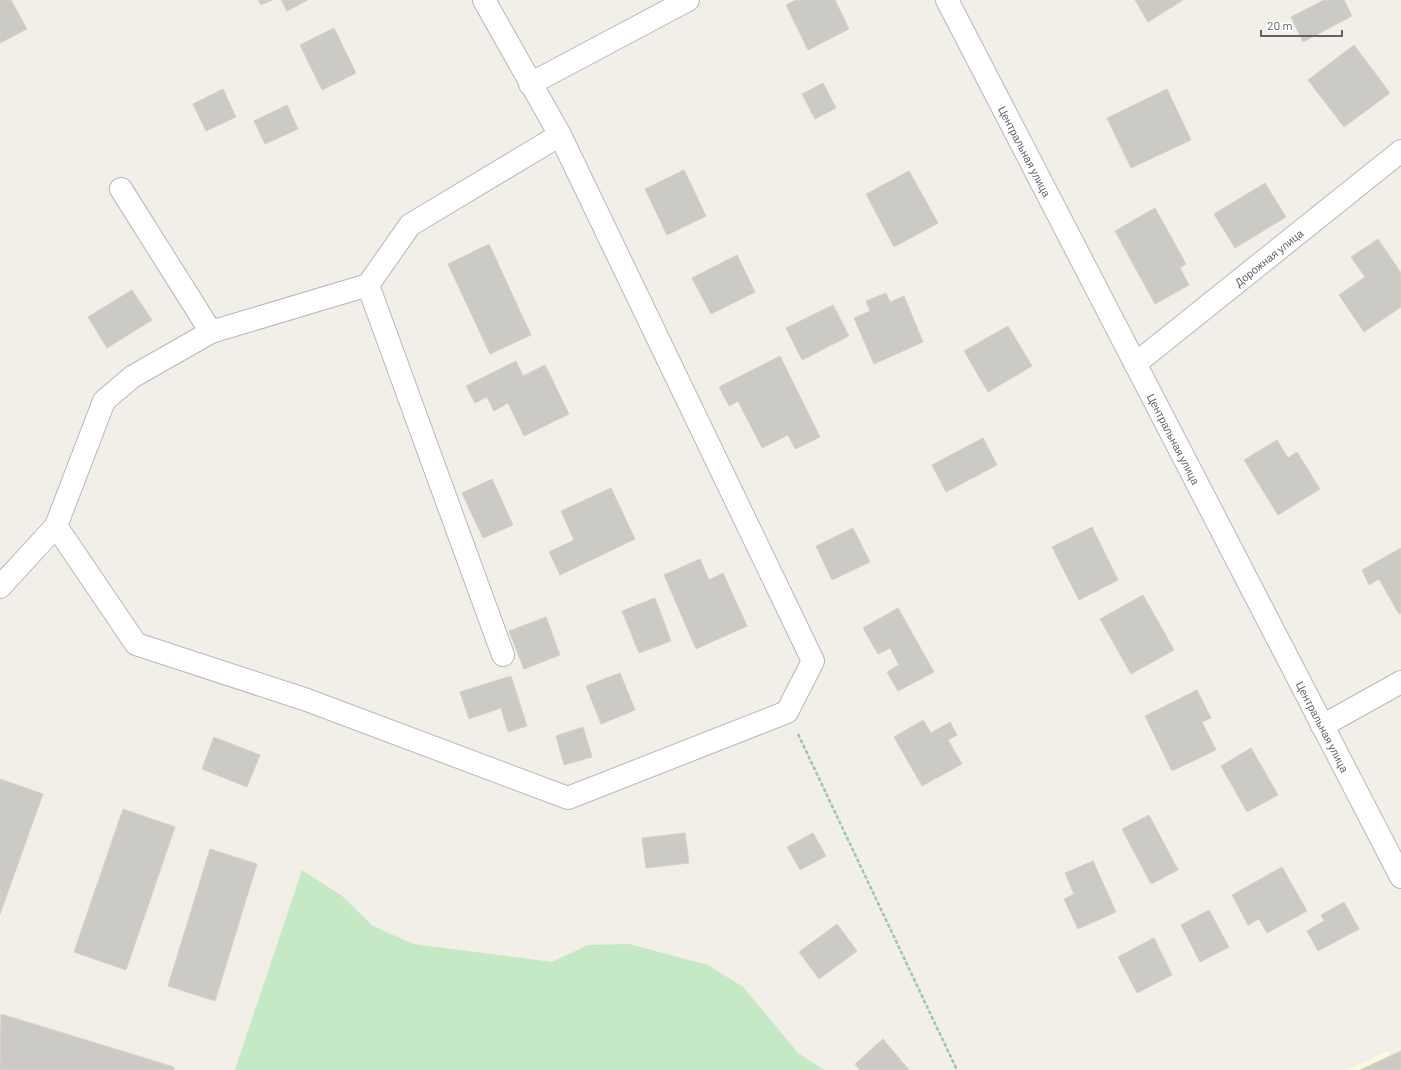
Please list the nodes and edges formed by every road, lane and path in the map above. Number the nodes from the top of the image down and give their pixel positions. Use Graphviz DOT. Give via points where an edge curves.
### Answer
graph roads {
  1 [pos="484,0"];
  2 [pos="688,0"];
  3 [pos="947,0"];
  4 [pos="530,84"];
  5 [pos="560,135"];
  6 [pos="1401,151"];
  7 [pos="121,189"];
  8 [pos="368,285"];
  9 [pos="211,332"];
  10 [pos="1136,364"];
  11 [pos="56,526"];
  12 [pos="0,587"];
  13 [pos="503,655"];
  14 [pos="1401,682"];
  15 [pos="787,712"];
  16 [pos="1322,726"];
  17 [pos="1401,877"];
  18 [pos="956,1070"];
  1 -- 4 [label="street"];
  2 -- 4 [label="street"];
  3 -- 10 [label="street, Центральная улица"];
  4 -- 5 [label="street"];
  5 -- 8 [label="street" via="410,225"];
  5 -- 15 [label="street" via="813,661"];
  6 -- 10 [label="street, Дорожная улица"];
  7 -- 9 [label="street"];
  8 -- 9 [label="street"];
  8 -- 13 [label="street"];
  9 -- 11 [label="street" via="132,377 104,401"];
  10 -- 16 [label="street, Центральная улица"];
  11 -- 12 [label="street"];
  11 -- 15 [label="street" via="136,644 307,700 568,798"];
  14 -- 16 [label="street"];
  15 -- 18 [label="path"];
  16 -- 17 [label="street, Центральная улица"];
}
